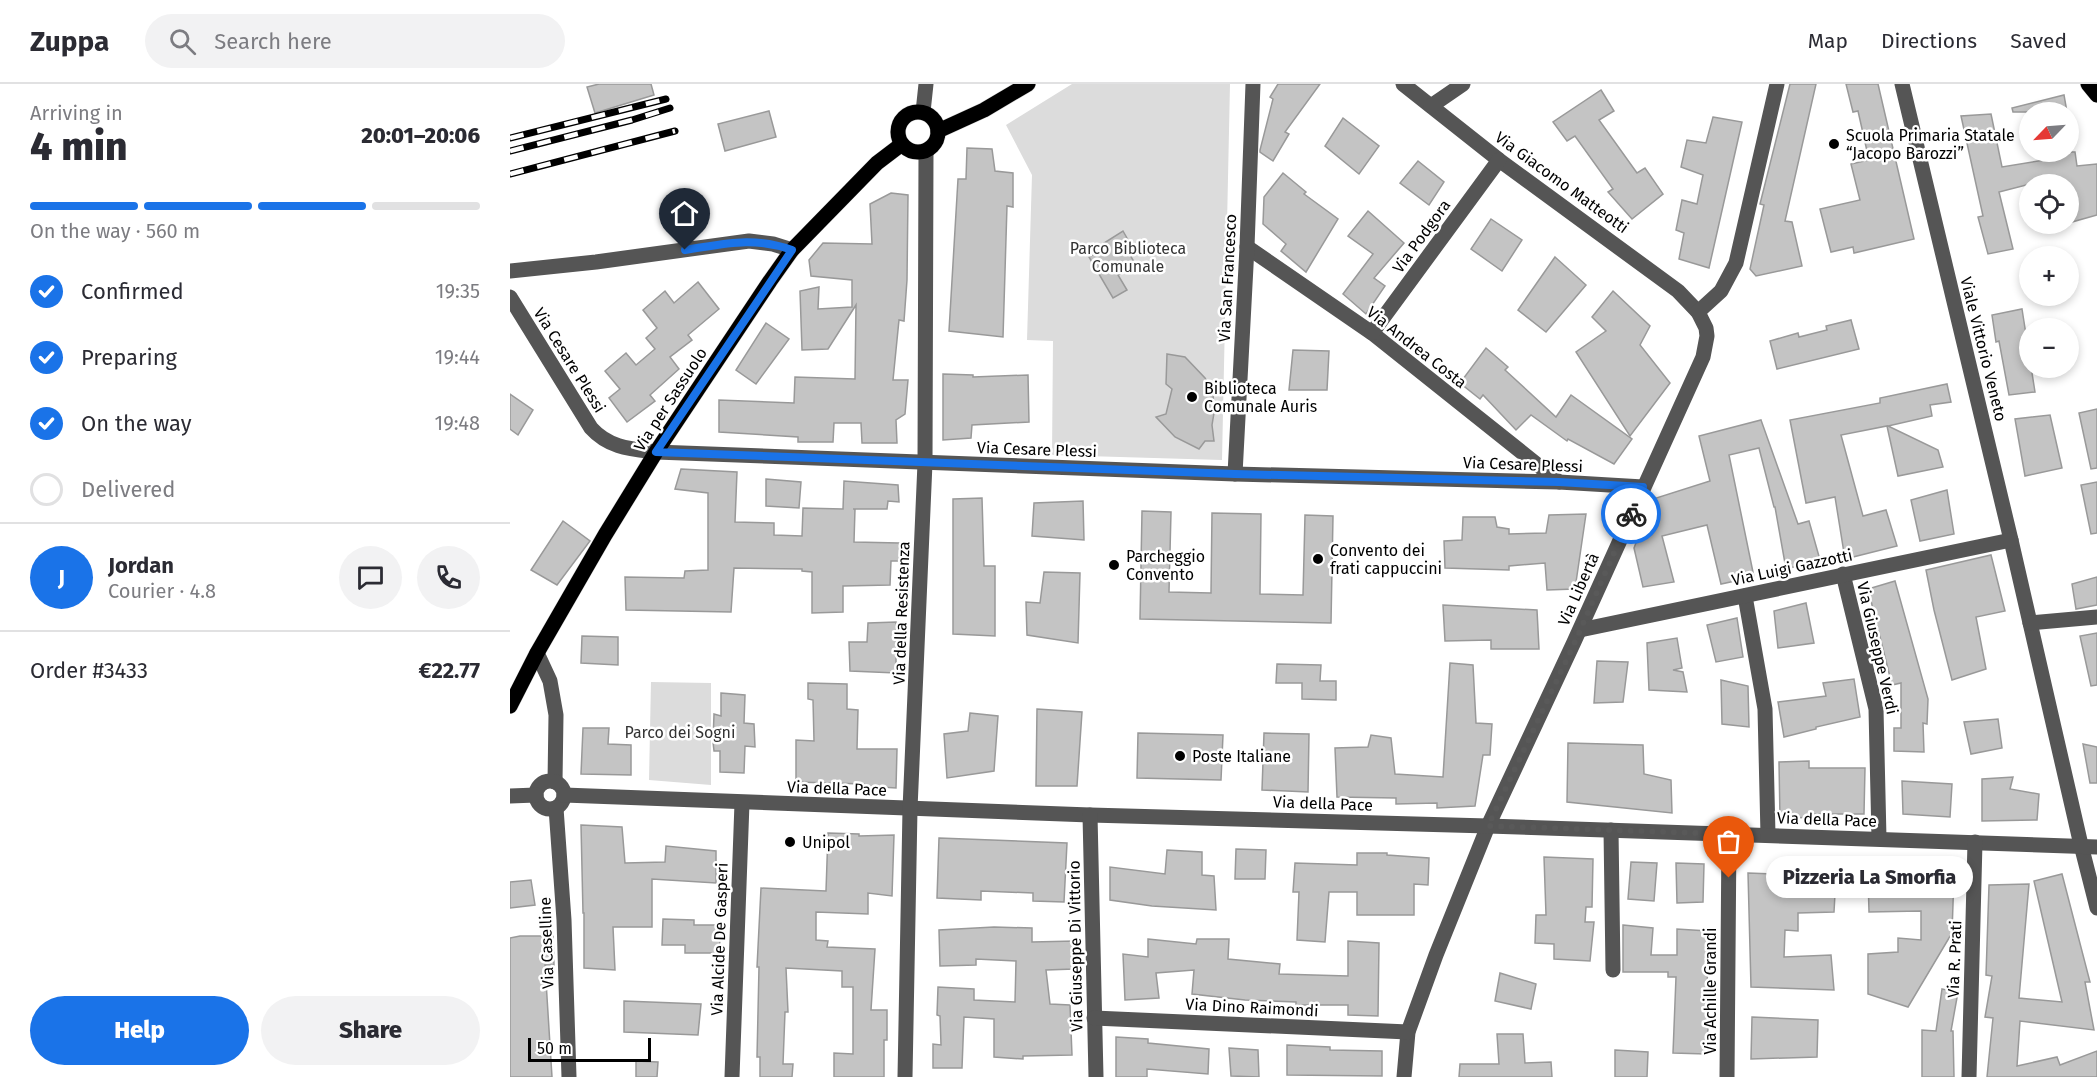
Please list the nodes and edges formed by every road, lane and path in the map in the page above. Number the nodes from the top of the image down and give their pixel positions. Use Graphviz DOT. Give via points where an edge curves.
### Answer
graph roads {
  1 [pos="926,84"];
  2 [pos="1028,84"];
  3 [pos="1253,84"];
  4 [pos="1403,84"];
  5 [pos="1463,84"];
  6 [pos="1777,84"];
  7 [pos="1902,84"];
  8 [pos="2088,84"];
  9 [pos="2097,95"];
  10 [pos="1431,106"];
  11 [pos="923,112"];
  12 [pos="938,130"];
  13 [pos="902,144"];
  14 [pos="926,151"];
  15 [pos="1498,160"];
  16 [pos="1247,247"];
  17 [pos="792,250"];
  18 [pos="510,271"];
  19 [pos="510,297"];
  20 [pos="1698,312"];
  21 [pos="1372,333"];
  22 [pos="656,452"];
  23 [pos="925,463"];
  24 [pos="1235,474"];
  25 [pos="1559,482"];
  26 [pos="1643,487"];
  27 [pos="2012,540"];
  28 [pos="1843,574"];
  29 [pos="1745,596"];
  30 [pos="2097,617"];
  31 [pos="2030,623"];
  32 [pos="1580,630"];
  33 [pos="537,653"];
  34 [pos="510,706"];
  35 [pos="555,782"];
  36 [pos="536,795"];
  37 [pos="510,796"];
  38 [pos="560,801"];
  39 [pos="742,803"];
  40 [pos="910,808"];
  41 [pos="1090,815"];
  42 [pos="1488,826"];
  43 [pos="1611,830"];
  44 [pos="1729,834"];
  45 [pos="1767,835"];
  46 [pos="1879,838"];
  47 [pos="1975,842"];
  48 [pos="2081,845"];
  49 [pos="2097,847"];
  50 [pos="2097,908"];
  51 [pos="1613,970"];
  52 [pos="1094,1018"];
  53 [pos="1408,1032"];
  54 [pos="569,1077"];
  55 [pos="732,1077"];
  56 [pos="905,1077"];
  57 [pos="1096,1077"];
  58 [pos="1404,1077"];
  59 [pos="1727,1077"];
  60 [pos="1969,1077"];
  1 -- 11 [label="street"];
  2 -- 12 [label="main road" via="984,110"];
  3 -- 16 [label="street, Via San Francesco"];
  4 -- 10 [label="street, Via Giacomo Matteotti"];
  5 -- 10 [label="street"];
  6 -- 20 [label="street" via="1736,263 1720,291"];
  7 -- 27 [label="street, Viale Vittorio Veneto"];
  8 -- 9 [label="main road"];
  10 -- 15 [label="street, Via Giacomo Matteotti"];
  11 -- 12 [label="main road" via="934,119"];
  11 -- 13 [label="main road" via="911,113 901,120 898,132"];
  12 -- 14 [label="main road" via="936,142"];
  13 -- 14 [label="main road" via="913,152"];
  13 -- 17 [label="main road, Via per Sassuolo" via="877,163"];
  14 -- 23 [label="street, Via della Resistenza"];
  15 -- 20 [label="street, Via Giacomo Matteotti" via="1636,258"];
  15 -- 21 [label="street, Via Podgora"];
  16 -- 21 [label="street, Via Andrea Costa"];
  16 -- 24 [label="street, Via San Francesco"];
  17 -- 18 [label="street" via="749,241"];
  17 -- 22 [label="main road, Via per Sassuolo"];
  19 -- 22 [label="street, Via Cesare Plessi" via="599,438 616,447"];
  20 -- 26 [label="street, Via Libertà" via="1707,336 1703,357"];
  21 -- 25 [label="street, Via Andrea Costa"];
  22 -- 23 [label="street, Via Cesare Plessi"];
  22 -- 33 [label="main road, Via per Sassuolo"];
  23 -- 24 [label="street, Via Cesare Plessi"];
  23 -- 40 [label="street, Via della Resistenza"];
  24 -- 25 [label="street, Via Cesare Plessi"];
  25 -- 26 [label="street, Via Cesare Plessi"];
  26 -- 32 [label="street, Via Libertà"];
  27 -- 28 [label="street, Via Luigi Gazzotti"];
  27 -- 31 [label="street, Viale Vittorio Veneto"];
  28 -- 29 [label="street, Via Luigi Gazzotti"];
  28 -- 46 [label="street, Via Giuseppe Verdi" via="1876,709"];
  29 -- 32 [label="street, Via Luigi Gazzotti"];
  29 -- 45 [label="street" via="1765,709"];
  30 -- 31 [label="street"];
  31 -- 48 [label="street, Viale Vittorio Veneto"];
  32 -- 42 [label="street, Via Libertà"];
  33 -- 34 [label="main road, Via per Sassuolo"];
  33 -- 35 [label="street" via="549,681 556,715"];
  35 -- 36 [label="street" via="543,782"];
  35 -- 38 [label="street" via="562,787"];
  36 -- 37 [label="street"];
  36 -- 38 [label="street" via="544,808"];
  38 -- 39 [label="street, Via della Pace"];
  38 -- 54 [label="street, Via Caselline"];
  39 -- 40 [label="street, Via della Pace"];
  39 -- 55 [label="street, Via Alcide De Gasperi"];
  40 -- 41 [label="street, Via della Pace"];
  40 -- 56 [label="street, Via della Resistenza"];
  41 -- 42 [label="street, Via della Pace"];
  41 -- 52 [label="street, Via Giuseppe Di Vittorio"];
  42 -- 43 [label="street, Via della Pace"];
  42 -- 53 [label="street, Via Libertà"];
  43 -- 44 [label="street, Via della Pace"];
  43 -- 51 [label="street"];
  44 -- 45 [label="street, Via della Pace"];
  44 -- 59 [label="street, Via Achille Grandi"];
  45 -- 46 [label="street, Via della Pace"];
  46 -- 47 [label="street, Via della Pace"];
  47 -- 48 [label="street, Via della Pace"];
  47 -- 60 [label="street, Via R. Prati"];
  48 -- 49 [label="street, Via della Pace"];
  48 -- 50 [label="street, Viale Vittorio Veneto"];
  52 -- 53 [label="street, Via Dino Raimondi"];
  52 -- 57 [label="street, Via Giuseppe Di Vittorio"];
  53 -- 58 [label="street, Via Libertà"];
}
